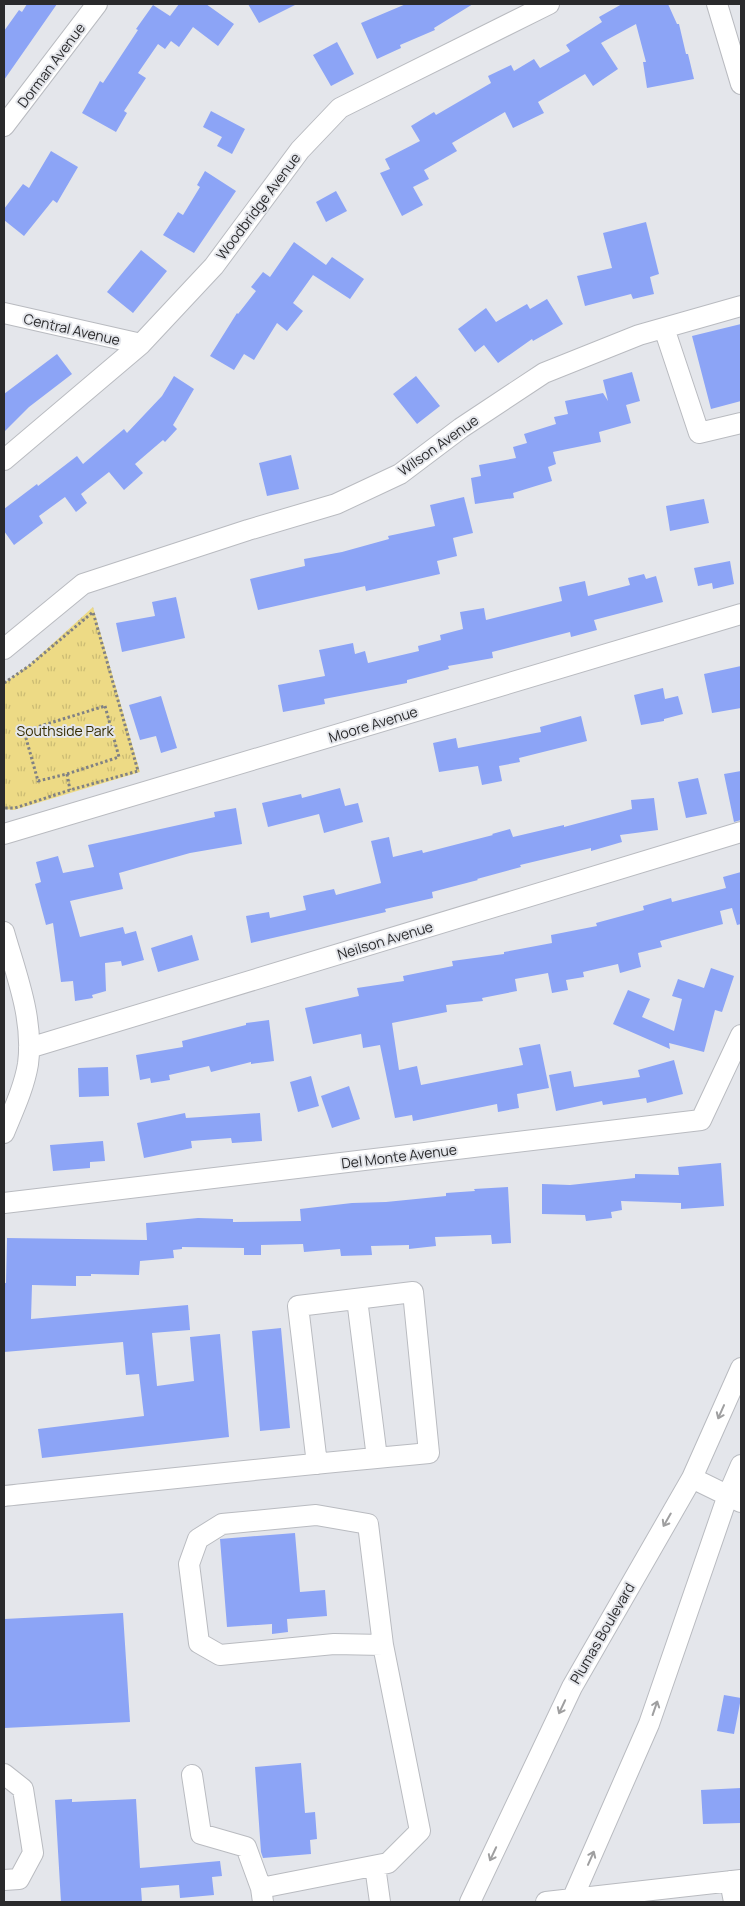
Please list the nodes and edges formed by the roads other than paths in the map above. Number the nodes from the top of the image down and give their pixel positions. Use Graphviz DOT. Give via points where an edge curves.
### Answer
graph roads {
  1 [pos="98,4"];
  2 [pos="548,4"];
  3 [pos="717,4"];
  4 [pos="741,84"];
  5 [pos="4,126"];
  6 [pos="741,306"];
  7 [pos="4,313"];
  8 [pos="664,328"];
  9 [pos="141,344"];
  10 [pos="741,422"];
  11 [pos="4,460"];
  12 [pos="741,614"];
  13 [pos="4,649"];
  14 [pos="741,832"];
  15 [pos="4,834"];
  16 [pos="4,932"];
  17 [pos="741,1035"];
  18 [pos="29,1048"];
  19 [pos="4,1133"];
  20 [pos="4,1203"];
  21 [pos="357,1299"];
  22 [pos="741,1368"];
  23 [pos="377,1458"];
  24 [pos="317,1464"];
  25 [pos="741,1465"];
  26 [pos="692,1478"];
  27 [pos="4,1496"];
  28 [pos="735,1498"];
  29 [pos="383,1645"];
  30 [pos="4,1774"];
  31 [pos="192,1775"];
  32 [pos="375,1866"];
  33 [pos="4,1880"];
  34 [pos="736,1880"];
  35 [pos="262,1895"];
  36 [pos="572,1900"];
  37 [pos="380,1902"];
  38 [pos="470,1902"];
  39 [pos="546,1902"];
  40 [pos="734,1902"];
  1 -- 5 [label="street, Dorman Avenue"];
  2 -- 9 [label="street, Woodbridge Avenue" via="340,108 300,150 214,266"];
  3 -- 4 [label="street"];
  6 -- 8 [label="street, Wilson Avenue"];
  7 -- 9 [label="street, Central Avenue"];
  8 -- 10 [label="street" via="699,433"];
  8 -- 13 [label="street, Wilson Avenue" via="544,373 400,474 336,504 83,584"];
  9 -- 11 [label="street, Woodbridge Avenue"];
  12 -- 15 [label="street, Moore Avenue"];
  14 -- 18 [label="street, Neilson Avenue"];
  16 -- 18 [label="street" via="24,1001"];
  17 -- 20 [label="street, Del Monte Avenue" via="701,1120"];
  18 -- 19 [label="street" via="24,1080"];
  21 -- 23 [label="street"];
  21 -- 23 [label="street" via="413,1292 429,1453"];
  21 -- 24 [label="street" via="298,1306"];
  22 -- 26 [label="street, Plumas Boulevard, one-way"];
  23 -- 24 [label="street"];
  24 -- 27 [label="street"];
  25 -- 28 [label="street"];
  26 -- 28 [label="street"];
  26 -- 38 [label="street, Plumas Boulevard, one-way" via="572,1687"];
  36 -- 28 [label="street, one-way" via="650,1724"];
  29 -- 29 [label="street" via="334,1644 220,1655 199,1643 189,1564 198,1539 222,1524 316,1515 368,1524"];
  29 -- 32 [label="street" via="420,1831 388,1863"];
  30 -- 33 [label="street" via="23,1789 33,1853 19,1879"];
  31 -- 35 [label="street" via="201,1834 246,1847"];
  32 -- 35 [label="street"];
  32 -- 37 [label="street"];
  34 -- 36 [label="street"];
  34 -- 40 [label="street"];
  36 -- 39 [label="street"];
}
